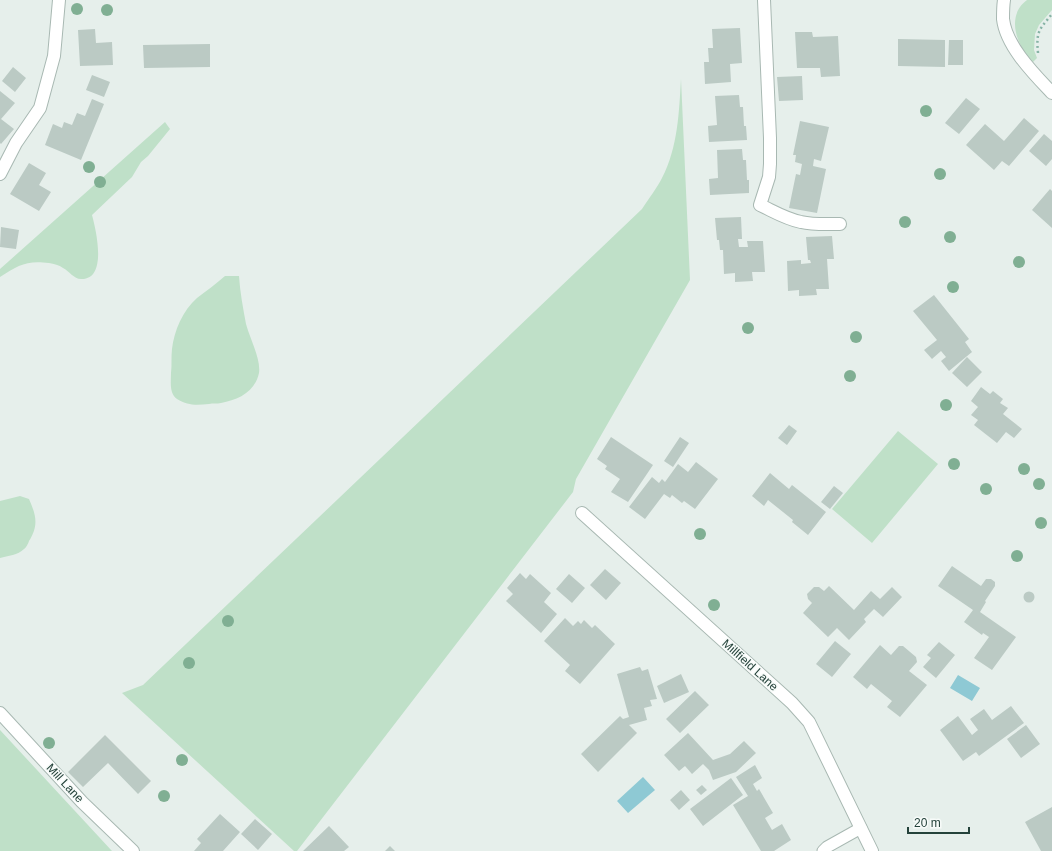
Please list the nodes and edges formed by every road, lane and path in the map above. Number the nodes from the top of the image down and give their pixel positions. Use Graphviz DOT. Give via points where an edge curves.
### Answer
graph roads {
  1 [pos="59,0"];
  2 [pos="764,0"];
  3 [pos="1004,0"];
  4 [pos="1052,14"];
  5 [pos="1038,56"];
  6 [pos="1052,93"];
  7 [pos="0,174"];
  8 [pos="840,224"];
  9 [pos="582,513"];
  10 [pos="0,713"];
  11 [pos="861,828"];
  12 [pos="133,851"];
  13 [pos="823,851"];
  14 [pos="872,851"];
  1 -- 7 [label="street" via="54,56 40,108 16,143"];
  2 -- 8 [label="street" via="770,164 769,177 760,205 800,222"];
  3 -- 6 [label="street" via="1003,20 1008,36 1018,54"];
  4 -- 5 [label="path" via="1039,29"];
  9 -- 11 [label="street, Millfield Lane" via="792,703 809,722"];
  10 -- 12 [label="street, Mill Lane" via="82,802"];
  11 -- 13 [label="lane" via="826,846"];
  11 -- 14 [label="street, Millfield Lane"];
}
